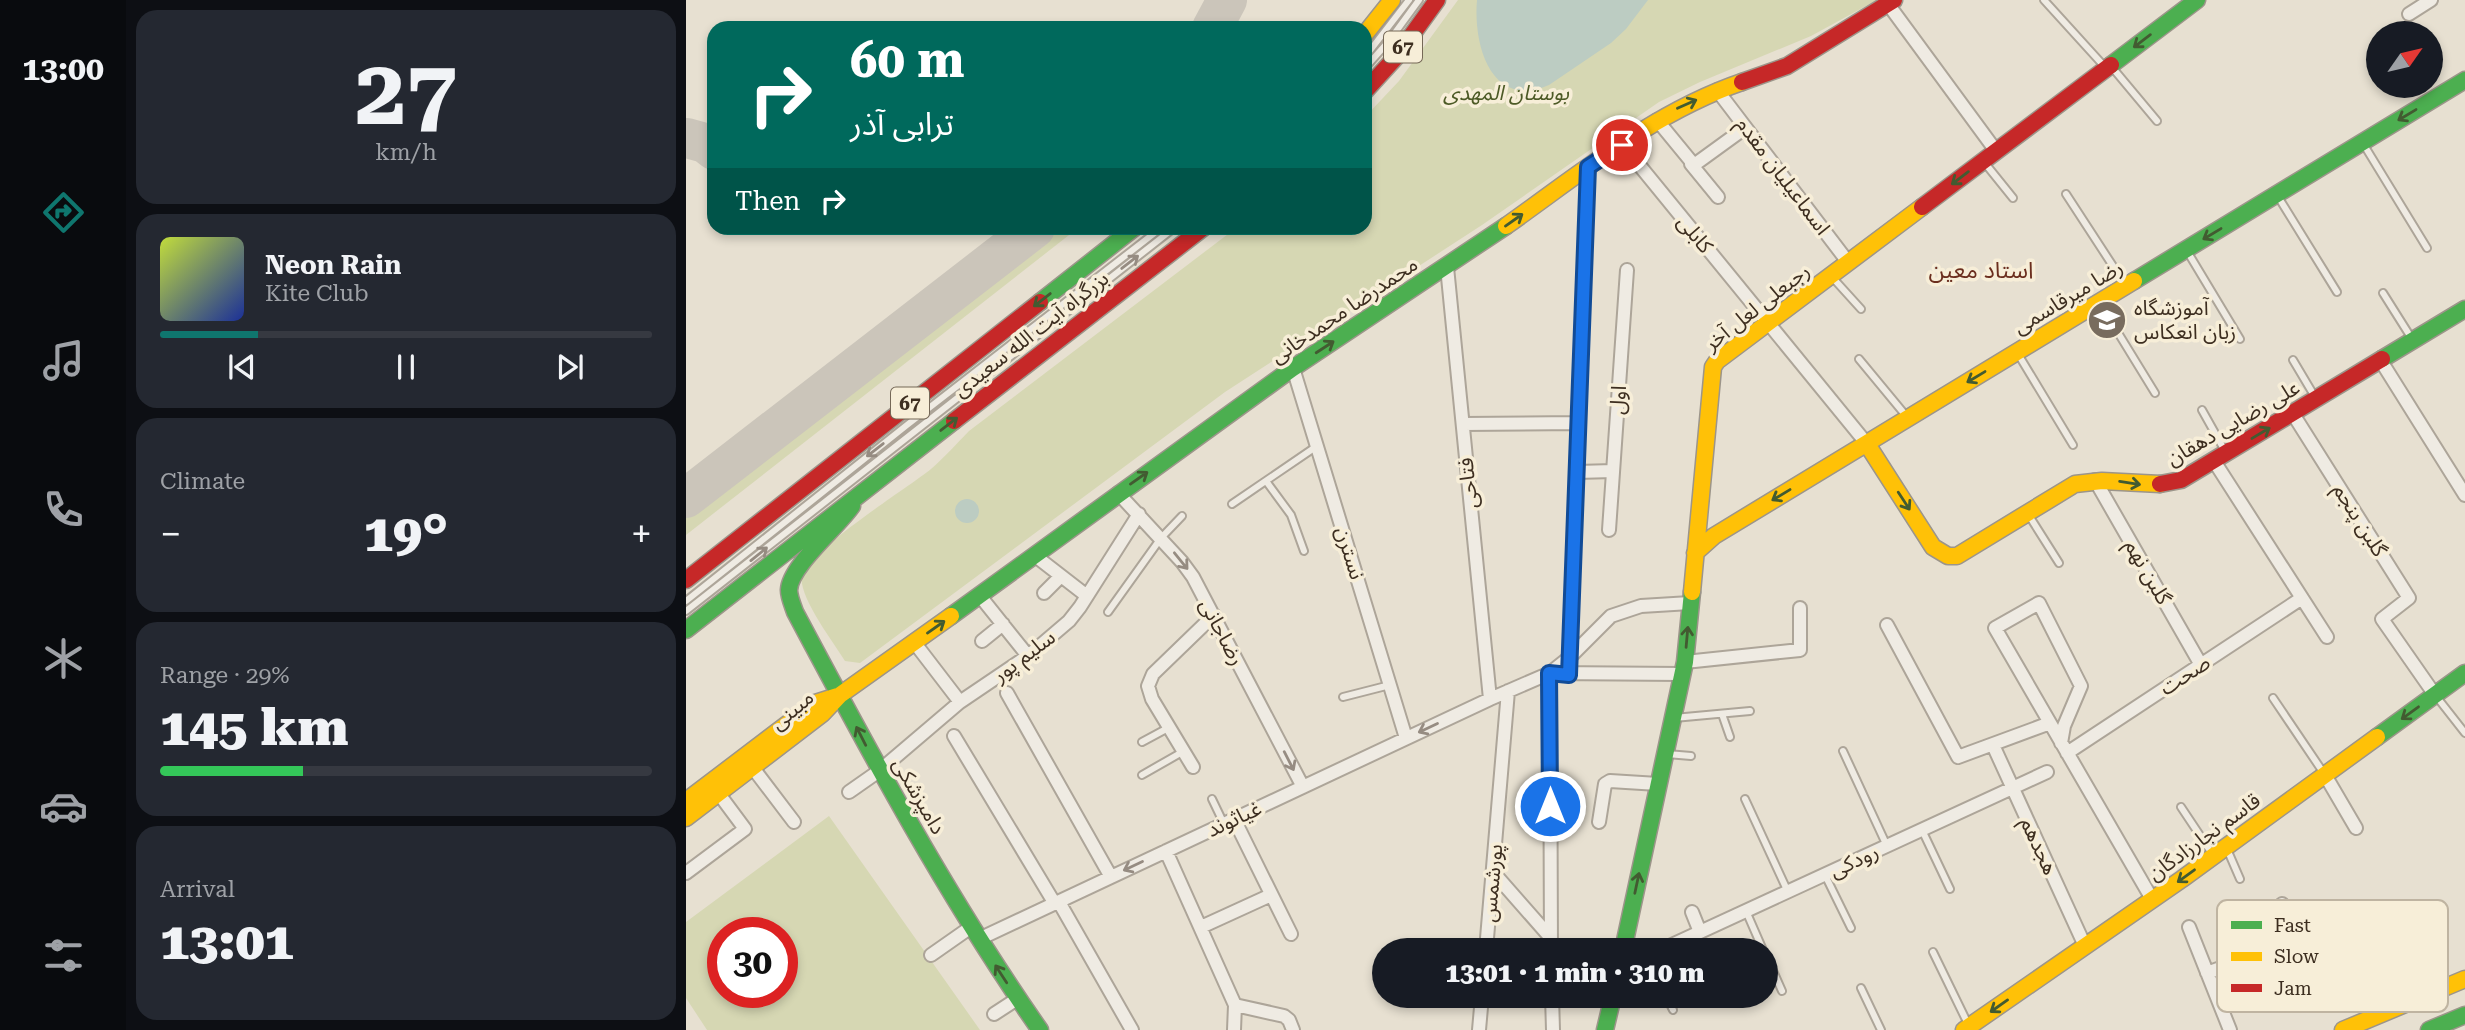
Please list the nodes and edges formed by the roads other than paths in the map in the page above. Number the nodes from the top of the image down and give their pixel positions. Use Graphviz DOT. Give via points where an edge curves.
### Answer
graph roads {
  1 [pos="1392,0"];
  2 [pos="1409,0"];
  3 [pos="1419,0"];
  4 [pos="1437,0"];
  5 [pos="2044,0"];
  6 [pos="2197,0"];
  7 [pos="2431,0"];
  8 [pos="1891,2"];
  9 [pos="2409,14"];
  10 [pos="1372,25"];
  11 [pos="1372,48"];
  12 [pos="1372,60"];
  13 [pos="2108,67"];
  14 [pos="2465,80"];
  15 [pos="1372,84"];
  16 [pos="1717,90"];
  17 [pos="1657,120"];
  18 [pos="2157,121"];
  19 [pos="1745,128"];
  20 [pos="2363,142"];
  21 [pos="1622,145"];
  22 [pos="1989,156"];
  23 [pos="1691,164"];
  24 [pos="1588,167"];
  25 [pos="2066,194"];
  26 [pos="2277,194"];
  27 [pos="1718,197"];
  28 [pos="2013,198"];
  29 [pos="1125,235"];
  30 [pos="1152,235"];
  31 [pos="1165,235"];
  32 [pos="1194,235"];
  33 [pos="2427,248"];
  34 [pos="2186,250"];
  35 [pos="1848,262"];
  36 [pos="1447,267"];
  37 [pos="1627,270"];
  38 [pos="1831,275"];
  39 [pos="2126,286"];
  40 [pos="2337,292"];
  41 [pos="2384,293"];
  42 [pos="2099,302"];
  43 [pos="1861,309"];
  44 [pos="2464,312"];
  45 [pos="1768,323"];
  46 [pos="2240,339"];
  47 [pos="2413,341"];
  48 [pos="2017,352"];
  49 [pos="1859,359"];
  50 [pos="2293,360"];
  51 [pos="2381,361"];
  52 [pos="1293,368"];
  53 [pos="2155,393"];
  54 [pos="2316,400"];
  55 [pos="2202,410"];
  56 [pos="2293,414"];
  57 [pos="1908,419"];
  58 [pos="1579,423"];
  59 [pos="1463,424"];
  60 [pos="1867,443"];
  61 [pos="2073,445"];
  62 [pos="1317,446"];
  63 [pos="2220,457"];
  64 [pos="1613,471"];
  65 [pos="1577,472"];
  66 [pos="2095,480"];
  67 [pos="1266,481"];
  68 [pos="1118,493"];
  69 [pos="2465,495"];
  70 [pos="857,497"];
  71 [pos="1232,504"];
  72 [pos="2027,513"];
  73 [pos="1139,514"];
  74 [pos="1182,516"];
  75 [pos="1609,530"];
  76 [pos="1161,538"];
  77 [pos="1304,551"];
  78 [pos="1695,553"];
  79 [pos="1038,558"];
  80 [pos="2059,563"];
  81 [pos="1061,576"];
  82 [pos="686,580"];
  83 [pos="1044,593"];
  84 [pos="980,596"];
  85 [pos="1087,596"];
  86 [pos="2302,598"];
  87 [pos="686,601"];
  88 [pos="1690,603"];
  89 [pos="1800,608"];
  90 [pos="686,611"];
  91 [pos="1108,612"];
  92 [pos="1214,615"];
  93 [pos="1003,624"];
  94 [pos="1887,625"];
  95 [pos="686,630"];
  96 [pos="2328,637"];
  97 [pos="982,641"];
  98 [pos="914,642"];
  99 [pos="1028,656"];
  100 [pos="1570,657"];
  101 [pos="2201,665"];
  102 [pos="1684,668"];
  103 [pos="1549,673"];
  104 [pos="2465,673"];
  105 [pos="1569,675"];
  106 [pos="1390,685"];
  107 [pos="1508,691"];
  108 [pos="1007,694"];
  109 [pos="840,695"];
  110 [pos="2435,695"];
  111 [pos="1343,697"];
  112 [pos="2273,698"];
  113 [pos="1490,699"];
  114 [pos="960,702"];
  115 [pos="1750,711"];
  116 [pos="1722,714"];
  117 [pos="1672,719"];
  118 [pos="2050,723"];
  119 [pos="1170,727"];
  120 [pos="2465,733"];
  121 [pos="954,736"];
  122 [pos="1730,737"];
  123 [pos="1406,738"];
  124 [pos="1142,742"];
  125 [pos="1993,745"];
  126 [pos="2064,748"];
  127 [pos="1184,751"];
  128 [pos="1843,751"];
  129 [pos="1665,753"];
  130 [pos="1691,756"];
  131 [pos="749,762"];
  132 [pos="1192,767"];
  133 [pos="880,771"];
  134 [pos="2047,772"];
  135 [pos="1142,775"];
  136 [pos="2325,775"];
  137 [pos="1658,784"];
  138 [pos="1303,787"];
  139 [pos="2012,788"];
  140 [pos="849,792"];
  141 [pos="719,794"];
  142 [pos="1212,799"];
  143 [pos="1745,799"];
  144 [pos="686,801"];
  145 [pos="2181,807"];
  146 [pos="686,818"];
  147 [pos="794,822"];
  148 [pos="1229,822"];
  149 [pos="1599,822"];
  150 [pos="2356,828"];
  151 [pos="1922,830"];
  152 [pos="1887,846"];
  153 [pos="1166,851"];
  154 [pos="2220,851"];
  155 [pos="1493,872"];
  156 [pos="686,873"];
  157 [pos="1825,875"];
  158 [pos="1111,877"];
  159 [pos="2240,879"];
  160 [pos="1950,889"];
  161 [pos="1788,892"];
  162 [pos="1271,895"];
  163 [pos="2152,900"];
  164 [pos="1057,903"];
  165 [pos="1746,911"];
  166 [pos="1692,912"];
  167 [pos="1201,927"];
  168 [pos="2189,927"];
  169 [pos="1851,928"];
  170 [pos="1700,932"];
  171 [pos="975,933"];
  172 [pos="1291,934"];
  173 [pos="1487,938"];
  174 [pos="1546,938"];
  175 [pos="1551,938"];
  176 [pos="1626,938"];
  177 [pos="1687,938"];
  178 [pos="1758,938"];
  179 [pos="2085,946"];
  180 [pos="1933,952"];
  181 [pos="931,955"];
  182 [pos="2217,969"];
  183 [pos="2207,973"];
  184 [pos="2465,979"];
  185 [pos="1778,982"];
  186 [pos="2448,986"];
  187 [pos="1861,988"];
  188 [pos="1782,991"];
  189 [pos="2217,998"];
  190 [pos="1017,999"];
  191 [pos="1235,1005"];
  192 [pos="1481,1008"];
  193 [pos="1552,1008"];
  194 [pos="1610,1008"];
  195 [pos="2223,1012"];
  196 [pos="2386,1012"];
  197 [pos="994,1014"];
  198 [pos="2465,1015"];
  199 [pos="2447,1026"];
  200 [pos="1973,1027"];
  201 [pos="1040,1030"];
  202 [pos="1132,1030"];
  203 [pos="1234,1030"];
  204 [pos="1293,1030"];
  205 [pos="1479,1030"];
  206 [pos="1553,1030"];
  207 [pos="1605,1030"];
  208 [pos="1881,1030"];
  209 [pos="2230,1030"];
  210 [pos="2343,1030"];
  211 [pos="2429,1030"];
  1 -- 10 [label="main road, 67"];
  2 -- 11 [label="lane"];
  3 -- 12 [label="lane"];
  4 -- 15 [label="main road, 67"];
  5 -- 13 [label="lane"];
  6 -- 13 [label="main road, رجبعلی لعل آخر, one-way"];
  7 -- 9 [label="street"];
  8 -- 16 [label="main road, محمدرضا محمدخانی" via="1787,66"];
  8 -- 22 [label="street"];
  13 -- 18 [label="lane"];
  13 -- 22 [label="main road, رجبعلی لعل آخر"];
  14 -- 20 [label="main road, رضا میرقاسمی, one-way"];
  17 -- 16 [label="main road, محمدرضا محمدخانی, one-way"];
  16 -- 19 [label="street, اسماعیلیان مقدم"];
  17 -- 21 [label="main road, محمدرضا محمدخانی"];
  17 -- 23 [label="street"];
  19 -- 23 [label="street"];
  19 -- 35 [label="street, اسماعیلیان مقدم"];
  20 -- 26 [label="main road, رضا میرقاسمی"];
  20 -- 33 [label="lane"];
  21 -- 24 [label="main road, محمدرضا محمدخانی"];
  21 -- 45 [label="street, کابلی"];
  22 -- 28 [label="lane"];
  22 -- 35 [label="main road, رجبعلی لعل آخر, one-way"];
  23 -- 27 [label="street"];
  36 -- 24 [label="main road, محمدرضا محمدخانی, one-way"];
  24 -- 58 [label="street"];
  25 -- 39 [label="lane"];
  26 -- 34 [label="main road, رضا میرقاسمی, one-way"];
  26 -- 40 [label="lane"];
  29 -- 82 [label="main road, بزرگراه آیت الله سعیدی / 67, one-way"];
  30 -- 87 [label="lane, one-way"];
  90 -- 31 [label="lane, one-way"];
  70 -- 32 [label="main road, بزرگراه آیت الله سعیدی / 67, one-way"];
  34 -- 39 [label="main road, رضا میرقاسمی"];
  34 -- 46 [label="lane"];
  35 -- 38 [label="main road, رجبعلی لعل آخر"];
  52 -- 36 [label="main road, محمدرضا محمدخانی, one-way"];
  36 -- 59 [label="street, فتاحی"];
  37 -- 64 [label="street, اول"];
  38 -- 43 [label="lane"];
  38 -- 45 [label="main road, رجبعلی لعل آخر"];
  39 -- 42 [label="main road, رضا میرقاسمی"];
  41 -- 47 [label="lane"];
  42 -- 48 [label="main road, رضا میرقاسمی"];
  42 -- 53 [label="lane"];
  44 -- 47 [label="main road, علی رضایی دهقان"];
  45 -- 60 [label="street, کابلی"];
  45 -- 78 [label="main road, رجبعلی لعل آخر" via="1713,367"];
  47 -- 51 [label="main road, علی رضایی دهقان"];
  48 -- 57 [label="main road, رضا میرقاسمی, one-way"];
  48 -- 61 [label="lane"];
  49 -- 57 [label="lane"];
  50 -- 54 [label="lane"];
  51 -- 54 [label="main road, علی رضایی دهقان"];
  51 -- 69 [label="street"];
  52 -- 62 [label="street, نسترن"];
  68 -- 52 [label="main road, محمدرضا محمدخانی, one-way"];
  54 -- 56 [label="main road, علی رضایی دهقان"];
  55 -- 63 [label="lane"];
  63 -- 56 [label="main road, علی رضایی دهقان, one-way"];
  56 -- 110 [label="street, گلبن پنجم" via="2409,598 2382,619"];
  57 -- 60 [label="main road, رضا میرقاسمی"];
  58 -- 59 [label="street"];
  58 -- 65 [label="street"];
  59 -- 113 [label="street, فتاحی"];
  60 -- 72 [label="main road, علی رضایی دهقان, one-way" via="1940,553 1957,556"];
  60 -- 78 [label="main road, رضا میرقاسمی, one-way" via="1714,536"];
  62 -- 67 [label="lane"];
  62 -- 106 [label="street, نسترن"];
  66 -- 63 [label="main road, علی رضایی دهقان, one-way" via="2168,484"];
  63 -- 86 [label="street"];
  64 -- 65 [label="street"];
  64 -- 75 [label="street, اول"];
  65 -- 100 [label="street"];
  66 -- 72 [label="main road, علی رضایی دهقان" via="2075,484"];
  66 -- 101 [label="street, گلبن نهم"];
  67 -- 71 [label="lane"];
  67 -- 77 [label="lane" via="1291,515"];
  68 -- 73 [label="street, رضاجانی"];
  68 -- 84 [label="main road, محمدرضا محمدخانی"];
  70 -- 95 [label="main road, بزرگراه آیت الله سعیدی / 67"];
  70 -- 109 [label="main road, دامپزشکی" via="842,521 795,571 789,591 795,612"];
  72 -- 80 [label="lane"];
  73 -- 76 [label="street, رضاجانی"];
  73 -- 85 [label="street, سلیم پور"];
  74 -- 76 [label="lane"];
  76 -- 91 [label="lane"];
  76 -- 92 [label="street, رضاجانی, one-way" via="1193,577"];
  78 -- 88 [label="main road, رجبعلی لعل آخر"];
  79 -- 81 [label="street"];
  81 -- 83 [label="street"];
  81 -- 85 [label="street"];
  84 -- 93 [label="street"];
  98 -- 84 [label="main road, محمدرضا محمدخانی, one-way"];
  85 -- 99 [label="street, سلیم پور" via="1069,621"];
  86 -- 96 [label="street"];
  86 -- 101 [label="street, صحت"];
  88 -- 100 [label="street, غیاثوند" via="1641,606 1611,616"];
  102 -- 88 [label="main road, رجبعلی لعل آخر, one-way"];
  89 -- 102 [label="street" via="1800,650"];
  92 -- 119 [label="street" via="1149,680 1149,693"];
  92 -- 138 [label="street, رضاجانی, one-way"];
  93 -- 97 [label="street"];
  93 -- 99 [label="street"];
  94 -- 125 [label="street" via="1958,757"];
  98 -- 109 [label="main road, محمدرضا محمدخانی"];
  98 -- 114 [label="street"];
  99 -- 114 [label="street, سلیم پور"];
  100 -- 103 [label="street, غیاثوند"];
  100 -- 105 [label="street"];
  101 -- 126 [label="street, صحت"];
  102 -- 105 [label="street"];
  102 -- 117 [label="main road, رجبعلی لعل آخر"];
  103 -- 105 [label="street"];
  103 -- 107 [label="street, غیاثوند"];
  103 -- 175 [label="street"];
  104 -- 110 [label="main road, قاسم نجارزادگان"];
  106 -- 111 [label="lane"];
  106 -- 123 [label="street, نسترن"];
  107 -- 113 [label="street, غیاثوند"];
  107 -- 155 [label="street, پورشمس"];
  108 -- 158 [label="street"];
  109 -- 131 [label="main road, مبینی" via="822,714"];
  133 -- 109 [label="main road, دامپزشکی, one-way"];
  110 -- 120 [label="lane"];
  110 -- 136 [label="main road, قاسم نجارزادگان, one-way"];
  112 -- 136 [label="lane"];
  113 -- 123 [label="street, غیاثوند, one-way"];
  114 -- 133 [label="street, سلیم پور"];
  115 -- 116 [label="lane"];
  116 -- 117 [label="lane"];
  116 -- 122 [label="lane"];
  117 -- 129 [label="main road, رجبعلی لعل آخر"];
  118 -- 125 [label="street"];
  118 -- 126 [label="street"];
  118 -- 126 [label="street" via="1995,628 2039,603 2081,686 2064,726"];
  119 -- 124 [label="lane"];
  119 -- 127 [label="street"];
  121 -- 164 [label="street"];
  123 -- 138 [label="street, غیاثوند"];
  125 -- 139 [label="street, هجدهم"];
  126 -- 163 [label="street"];
  127 -- 132 [label="street"];
  127 -- 135 [label="lane"];
  128 -- 152 [label="lane"];
  129 -- 130 [label="lane"];
  129 -- 137 [label="main road, رجبعلی لعل آخر"];
  131 -- 141 [label="main road, مبینی"];
  131 -- 144 [label="main road, مبینی"];
  131 -- 147 [label="street"];
  133 -- 140 [label="street, سلیم پور"];
  133 -- 171 [label="main road, دامپزشکی"];
  134 -- 139 [label="street, رودکی"];
  136 -- 150 [label="street"];
  136 -- 154 [label="main road, قاسم نجارزادگان"];
  137 -- 149 [label="street" via="1605,784"];
  176 -- 137 [label="main road, رجبعلی لعل آخر, one-way"];
  138 -- 148 [label="street, غیاثوند"];
  139 -- 151 [label="street, رودکی"];
  139 -- 179 [label="street, هجدهم"];
  141 -- 146 [label="main road, مبینی"];
  141 -- 156 [label="street" via="744,829"];
  142 -- 148 [label="lane"];
  143 -- 161 [label="lane"];
  145 -- 154 [label="lane"];
  148 -- 153 [label="street, غیاثوند"];
  148 -- 162 [label="street"];
  151 -- 152 [label="street, رودکی"];
  151 -- 160 [label="lane"];
  152 -- 157 [label="street, رودکی"];
  153 -- 158 [label="street, غیاثوند, one-way"];
  153 -- 167 [label="street"];
  154 -- 159 [label="lane"];
  154 -- 163 [label="main road, قاسم نجارزادگان, one-way"];
  155 -- 173 [label="street, پورشمس"];
  155 -- 174 [label="street"];
  157 -- 161 [label="street, رودکی"];
  157 -- 169 [label="lane"];
  158 -- 164 [label="street, غیاثوند"];
  161 -- 165 [label="street, رودکی"];
  162 -- 167 [label="street"];
  162 -- 172 [label="street"];
  163 -- 179 [label="main road, قاسم نجارزادگان"];
  164 -- 171 [label="street, غیاثوند"];
  164 -- 202 [label="street"];
  165 -- 170 [label="street, رودکی"];
  165 -- 178 [label="lane"];
  166 -- 170 [label="street"];
  167 -- 191 [label="street"];
  168 -- 183 [label="street"];
  170 -- 177 [label="street, رودکی"];
  171 -- 181 [label="street, غیاثوند"];
  190 -- 171 [label="main road, دامپزشکی, one-way"];
  179 -- 200 [label="main road, قاسم نجارزادگان, one-way"];
  180 -- 200 [label="lane"];
  182 -- 183 [label="street"];
  183 -- 189 [label="street"];
  184 -- 186 [label="main road"];
  185 -- 188 [label="lane"];
  187 -- 208 [label="lane"];
  190 -- 197 [label="street"];
  190 -- 201 [label="main road, دامپزشکی"];
  191 -- 203 [label="street"];
  191 -- 204 [label="street" via="1284,1016"];
  192 -- 205 [label="street"];
  193 -- 206 [label="street"];
  194 -- 207 [label="main road"];
  195 -- 209 [label="street"];
  196 -- 210 [label="main road"];
  198 -- 199 [label="main road"];
  199 -- 211 [label="main road"];
}
